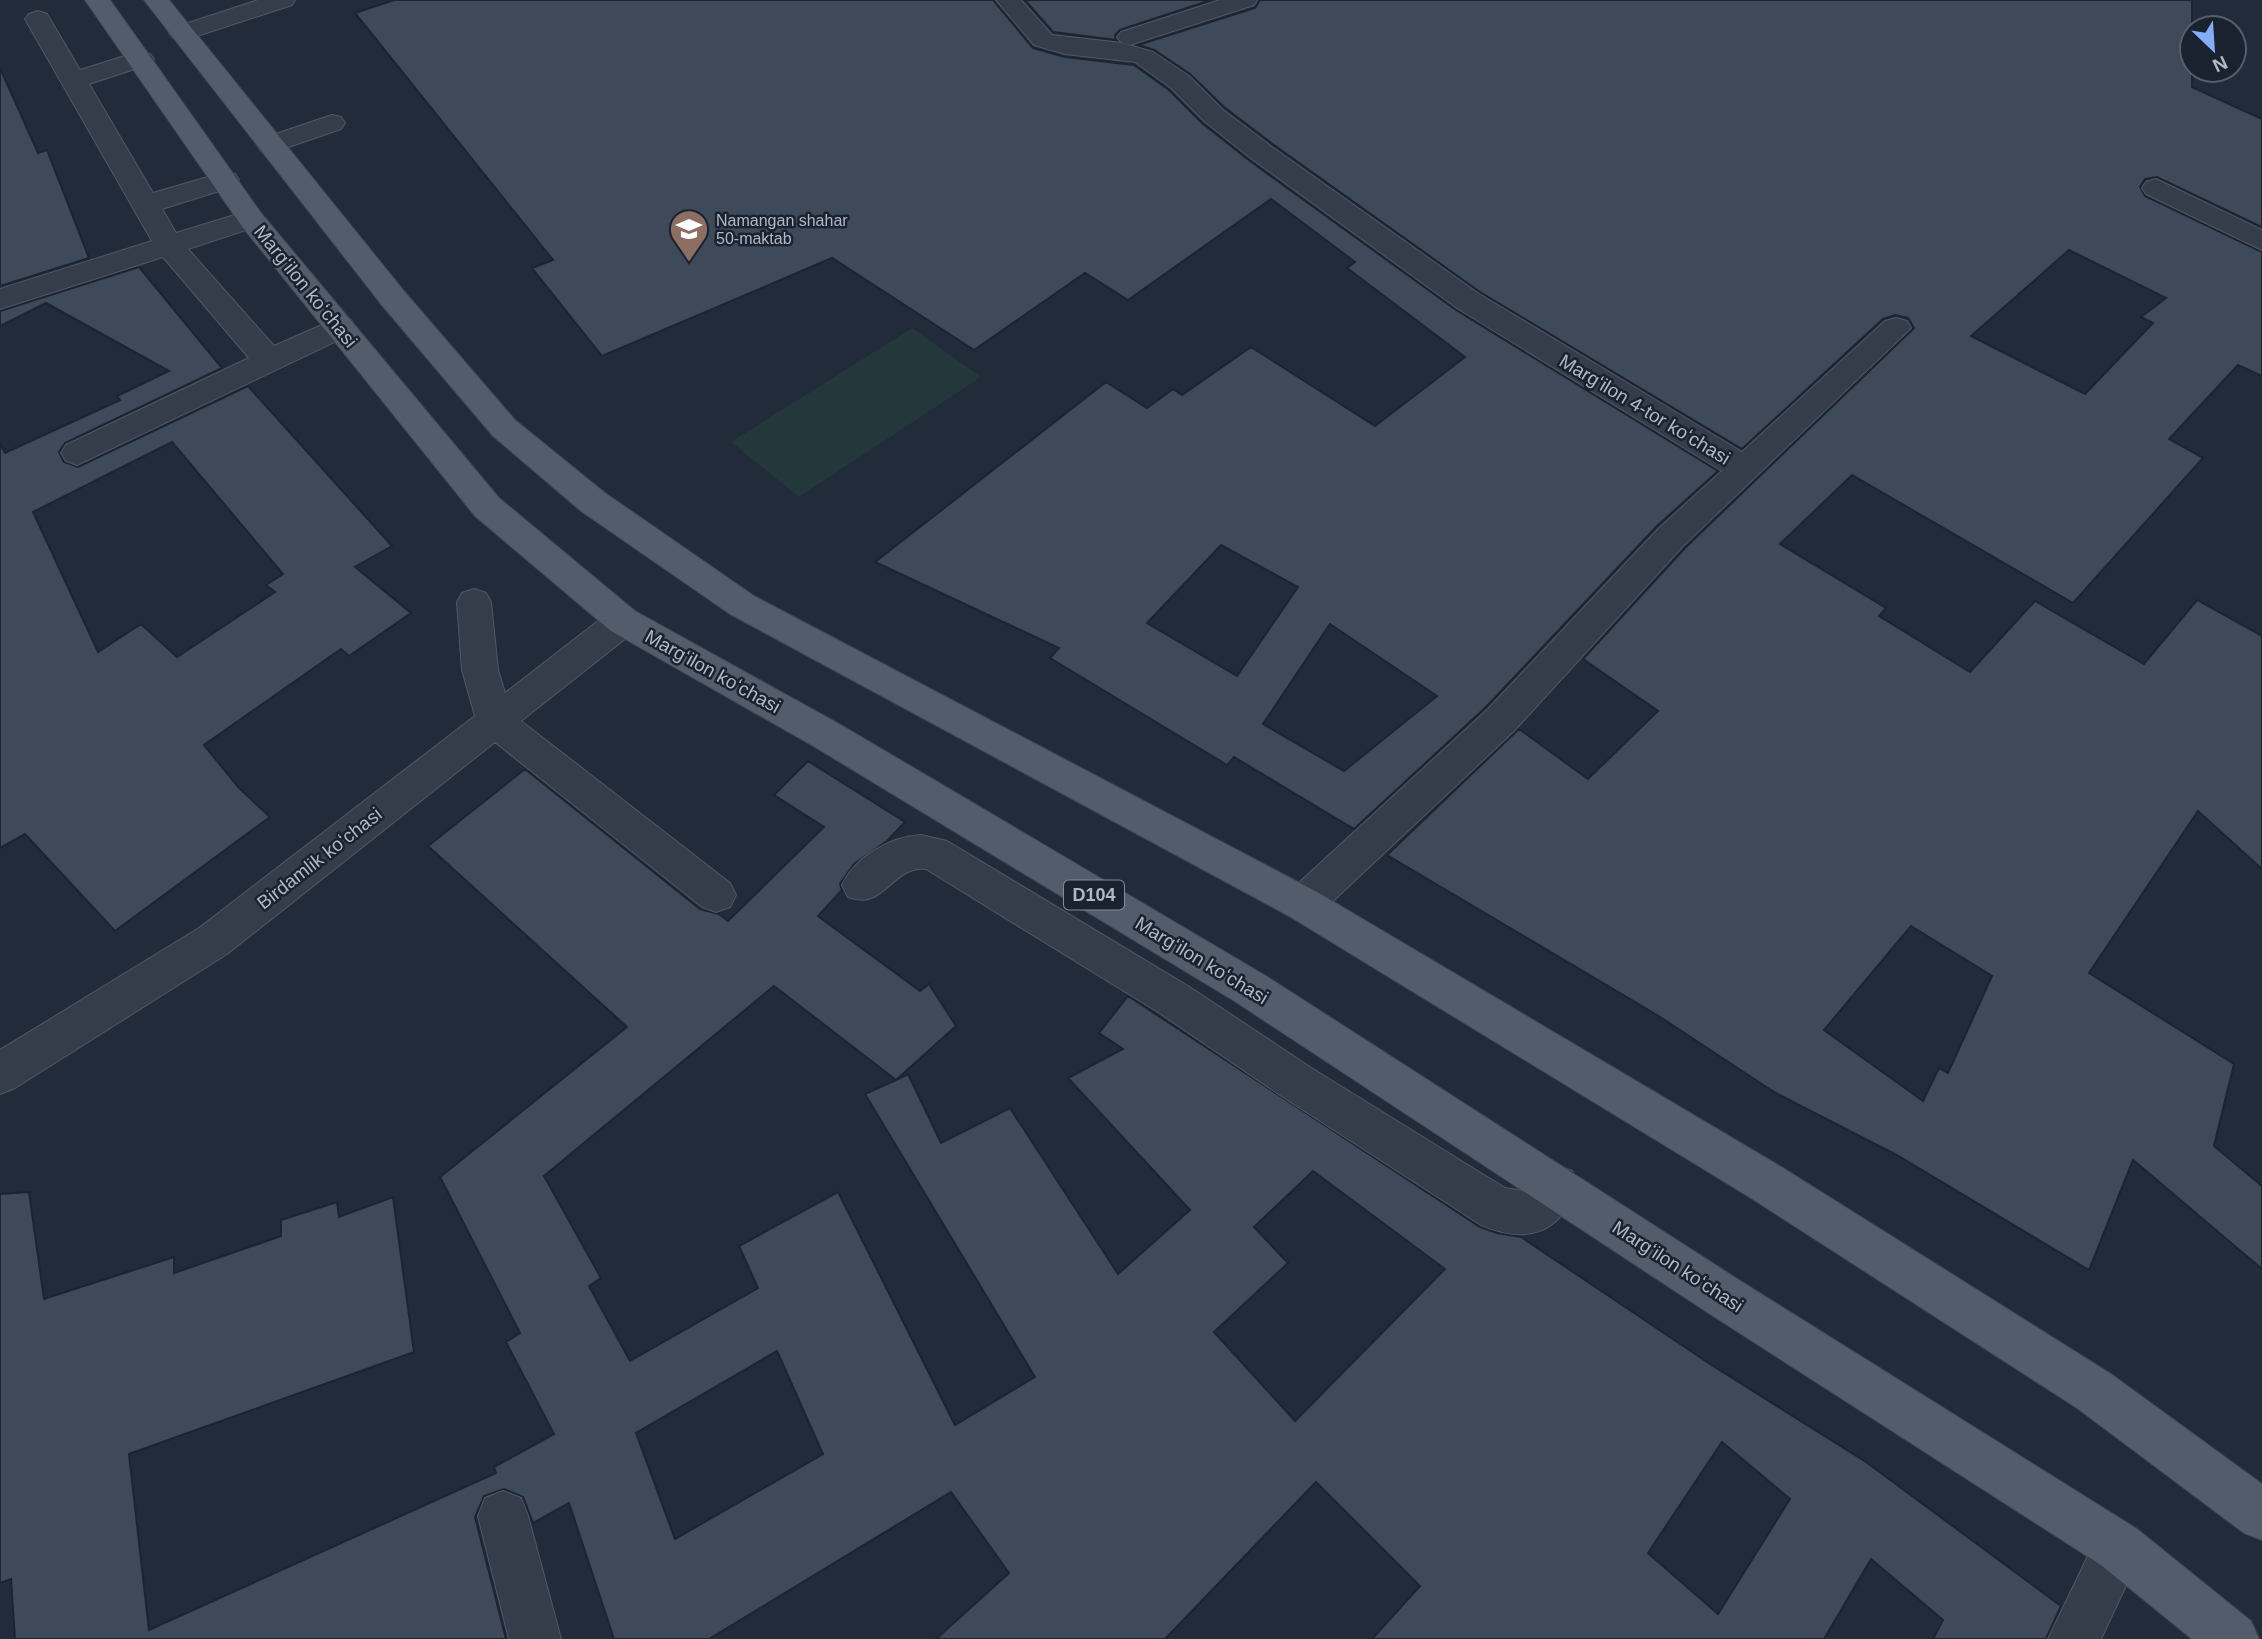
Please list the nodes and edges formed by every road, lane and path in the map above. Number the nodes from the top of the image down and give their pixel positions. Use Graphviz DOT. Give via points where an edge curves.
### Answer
graph roads {
  1 [pos="97,0"];
  2 [pos="156,0"];
  3 [pos="283,0"];
  4 [pos="1008,0"];
  5 [pos="1245,0"];
  6 [pos="1140,12"];
  7 [pos="38,19"];
  8 [pos="182,33"];
  9 [pos="1126,44"];
  10 [pos="141,59"];
  11 [pos="74,80"];
  12 [pos="332,122"];
  13 [pos="271,145"];
  14 [pos="225,180"];
  15 [pos="2156,188"];
  16 [pos="145,205"];
  17 [pos="251,219"];
  18 [pos="2262,241"];
  19 [pos="168,244"];
  20 [pos="0,299"];
  21 [pos="340,327"];
  22 [pos="1896,328"];
  23 [pos="269,361"];
  24 [pos="77,453"];
  25 [pos="1744,469"];
  26 [pos="474,602"];
  27 [pos="623,621"];
  28 [pos="495,721"];
  29 [pos="862,885"];
  30 [pos="716,895"];
  31 [pos="1303,904"];
  32 [pos="1206,962"];
  33 [pos="1173,999"];
  34 [pos="1331,1041"];
  35 [pos="0,1074"];
  36 [pos="1298,1083"];
  37 [pos="1556,1187"];
  38 [pos="2262,1514"];
  39 [pos="503,1516"];
  40 [pos="2119,1547"];
  41 [pos="536,1639"];
  42 [pos="2074,1639"];
  43 [pos="2233,1639"];
  1 -- 10 [label="main road, Margʻilon koʻchasi / D104"];
  2 -- 8 [label="main road"];
  3 -- 8 [label="street"];
  4 -- 9 [label="street" via="1043,40 1065,46"];
  5 -- 9 [label="street"];
  6 -- 9 [label="street"];
  7 -- 11 [label="street"];
  8 -- 13 [label="main road"];
  9 -- 25 [label="street, Margʻilon 4-tor koʻchasi" via="1180,82 1223,123 1468,301"];
  10 -- 11 [label="street"];
  10 -- 14 [label="main road, Margʻilon koʻchasi / D104"];
  11 -- 16 [label="street"];
  12 -- 13 [label="street"];
  13 -- 31 [label="main road" via="504,428 593,502 742,605"];
  14 -- 16 [label="street"];
  14 -- 17 [label="main road, Margʻilon koʻchasi / D104"];
  15 -- 18 [label="street"];
  16 -- 19 [label="street"];
  17 -- 19 [label="street"];
  17 -- 21 [label="main road, Margʻilon koʻchasi / D104"];
  19 -- 20 [label="street"];
  19 -- 23 [label="street"];
  21 -- 23 [label="street"];
  21 -- 27 [label="main road, Margʻilon koʻchasi / D104" via="486,507"];
  22 -- 25 [label="street"];
  23 -- 24 [label="street"];
  25 -- 31 [label="street, Margʻilon 4-tor koʻchasi" via="1671,537 1501,720"];
  26 -- 28 [label="street" via="480,670"];
  27 -- 28 [label="street, Birdamlik koʻchasi"];
  27 -- 32 [label="main road, Margʻilon koʻchasi / D104" via="828,736"];
  28 -- 30 [label="street"];
  28 -- 35 [label="street, Birdamlik koʻchasi" via="213,941"];
  29 -- 33 [label="street" via="896,855 916,849 933,853"];
  31 -- 38 [label="main road" via="1779,1190 2094,1391"];
  32 -- 33 [label="street"];
  32 -- 34 [label="main road, Margʻilon koʻchasi / D104"];
  33 -- 36 [label="street"];
  34 -- 36 [label="street"];
  34 -- 37 [label="main road, Margʻilon koʻchasi / D104"];
  36 -- 37 [label="street" via="1497,1209 1520,1215 1541,1209"];
  37 -- 40 [label="main road, Margʻilon koʻchasi / D104"];
  39 -- 41 [label="street"];
  40 -- 42 [label="street"];
  40 -- 43 [label="main road, Margʻilon koʻchasi / D104"];
}
